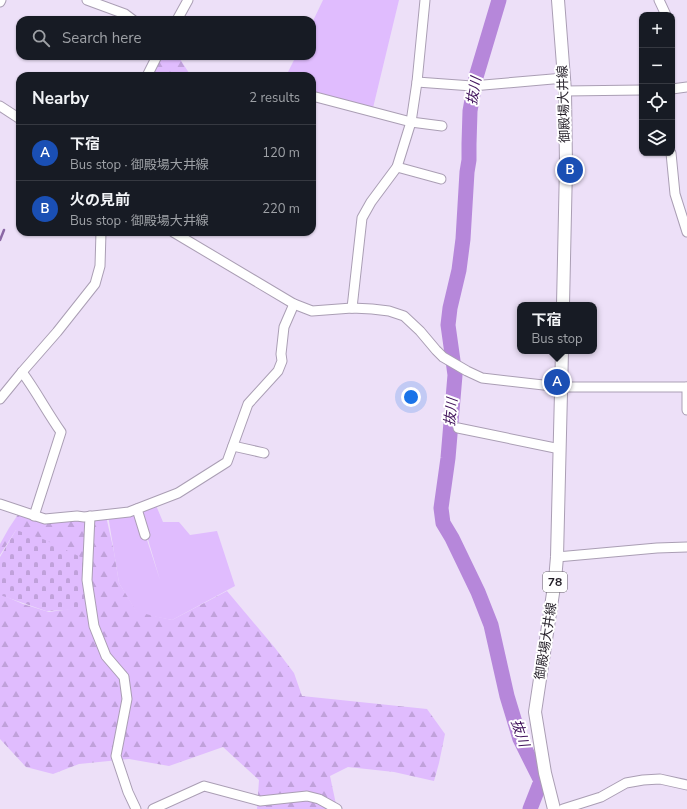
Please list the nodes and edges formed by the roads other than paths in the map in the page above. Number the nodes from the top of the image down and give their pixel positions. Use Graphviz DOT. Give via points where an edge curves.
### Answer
graph roads {
  1 [pos="87,0"];
  2 [pos="188,0"];
  3 [pos="425,0"];
  4 [pos="558,0"];
  5 [pos="659,0"];
  6 [pos="665,12"];
  7 [pos="128,16"];
  8 [pos="179,16"];
  9 [pos="155,60"];
  10 [pos="149,72"];
  11 [pos="564,78"];
  12 [pos="417,82"];
  13 [pos="687,88"];
  14 [pos="675,89"];
  15 [pos="639,90"];
  16 [pos="565,91"];
  17 [pos="316,97"];
  18 [pos="0,106"];
  19 [pos="16,116"];
  20 [pos="411,122"];
  21 [pos="442,126"];
  22 [pos="671,156"];
  23 [pos="397,167"];
  24 [pos="442,179"];
  25 [pos="687,232"];
  26 [pos="101,236"];
  27 [pos="180,236"];
  28 [pos="563,302"];
  29 [pos="294,304"];
  30 [pos="352,308"];
  31 [pos="562,354"];
  32 [pos="22,372"];
  33 [pos="561,386"];
  34 [pos="687,387"];
  35 [pos="0,399"];
  36 [pos="687,410"];
  37 [pos="458,428"];
  38 [pos="233,446"];
  39 [pos="560,449"];
  40 [pos="264,453"];
  41 [pos="0,504"];
  42 [pos="137,508"];
  43 [pos="34,516"];
  44 [pos="90,516"];
  45 [pos="145,535"];
  46 [pos="687,547"];
  47 [pos="557,556"];
  48 [pos="687,785"];
  49 [pos="136,809"];
  50 [pos="153,809"];
  51 [pos="337,809"];
  52 [pos="554,809"];
  53 [pos="563,809"];
  1 -- 7 [label="street"];
  2 -- 8 [label="street"];
  3 -- 12 [label="street"];
  4 -- 11 [label="main road, 御殿場大井線"];
  5 -- 6 [label="street"];
  9 -- 10 [label="street"];
  11 -- 12 [label="street" via="468,86"];
  11 -- 16 [label="main road, 御殿場大井線"];
  12 -- 20 [label="street"];
  13 -- 14 [label="street"];
  15 -- 16 [label="street"];
  16 -- 28 [label="main road, 御殿場大井線"];
  17 -- 20 [label="street"];
  18 -- 19 [label="street"];
  20 -- 21 [label="street"];
  20 -- 23 [label="street"];
  22 -- 25 [label="street" via="675,194"];
  23 -- 24 [label="street"];
  23 -- 30 [label="street" via="362,218"];
  26 -- 32 [label="street" via="100,266 95,284"];
  27 -- 29 [label="street"];
  29 -- 30 [label="street" via="312,311"];
  29 -- 38 [label="street" via="284,326 282,361 278,371 248,404"];
  30 -- 33 [label="street" via="372,309 404,316 443,357 482,378"];
  31 -- 33 [label="main road, 御殿場大井線 / 78"];
  32 -- 35 [label="street"];
  32 -- 43 [label="street" via="61,432"];
  33 -- 34 [label="street"];
  33 -- 39 [label="main road, 御殿場大井線 / 78"];
  34 -- 36 [label="street"];
  37 -- 39 [label="street"];
  38 -- 40 [label="street"];
  38 -- 42 [label="street" via="227,462 193,484 178,493"];
  39 -- 47 [label="main road, 御殿場大井線 / 78"];
  41 -- 43 [label="street"];
  42 -- 44 [label="street" via="129,512"];
  42 -- 45 [label="street"];
  43 -- 44 [label="street" via="46,519"];
  44 -- 49 [label="street" via="87,580 94,626 106,656 124,677 127,699 116,756"];
  46 -- 47 [label="street"];
  47 -- 52 [label="main road, 御殿場大井線 / 78" via="535,712"];
  48 -- 53 [label="street" via="660,779 626,783 601,797"];
  50 -- 51 [label="street" via="204,786 260,802 307,796 319,799"];
}
